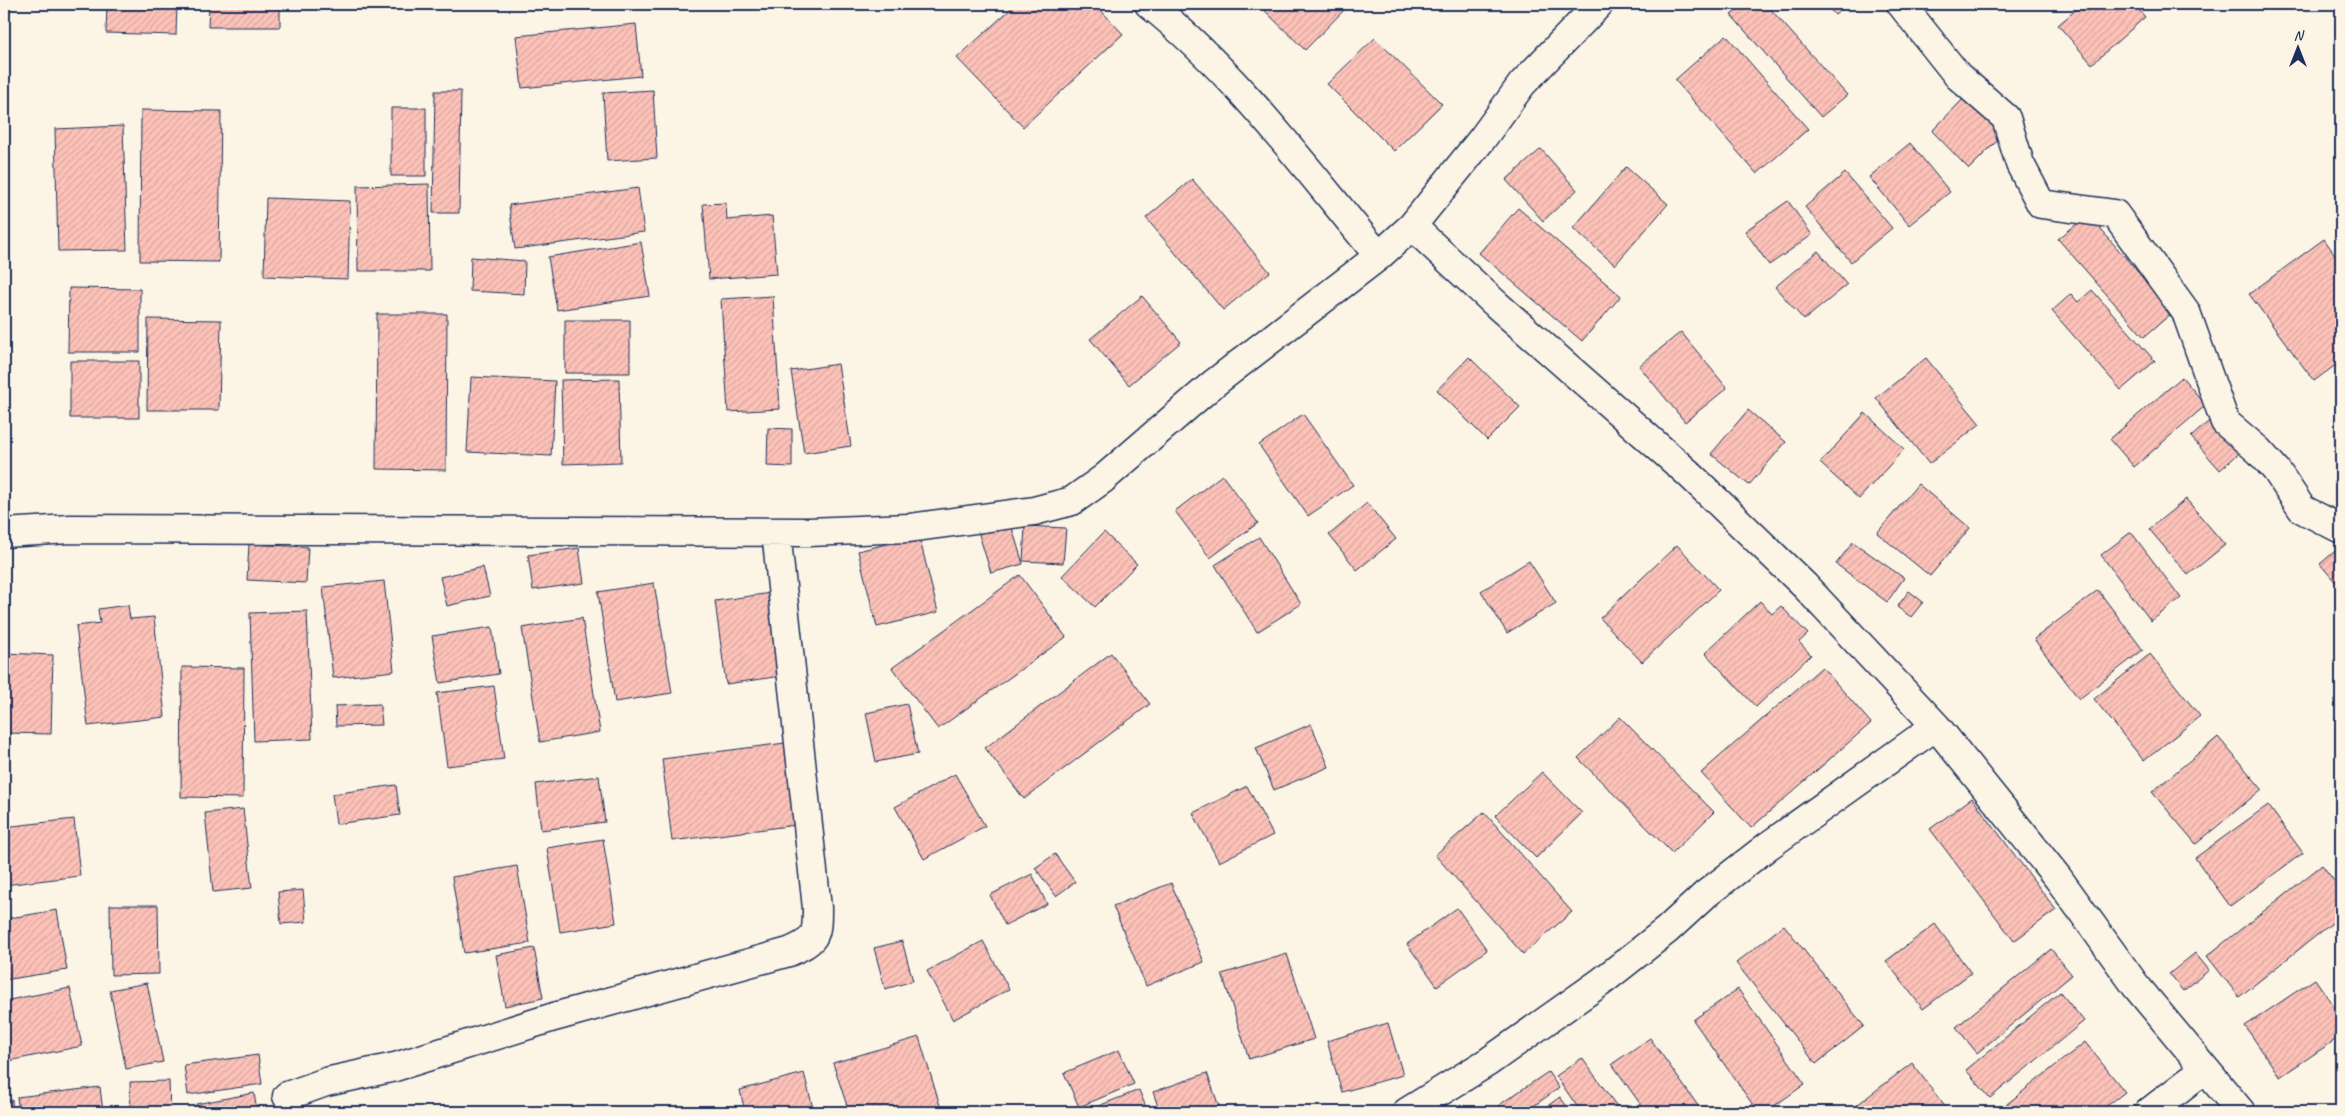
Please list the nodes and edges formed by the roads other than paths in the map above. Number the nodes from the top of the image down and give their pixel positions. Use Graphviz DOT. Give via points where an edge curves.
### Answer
graph roads {
  1 [pos="1149,4"];
  2 [pos="1598,4"];
  3 [pos="1901,4"];
  4 [pos="1412,226"];
  5 [pos="1379,256"];
  6 [pos="2341,530"];
  7 [pos="776,532"];
  8 [pos="4,533"];
  9 [pos="1936,726"];
  10 [pos="2205,1069"];
  11 [pos="287,1096"];
  12 [pos="1407,1112"];
  13 [pos="2149,1112"];
  14 [pos="2241,1112"];
  1 -- 5 [label="street" via="1207,54"];
  2 -- 4 [label="street" via="1522,84"];
  3 -- 6 [label="street" via="1958,76 2006,118 2020,164 2042,204 2115,214 2186,312 2225,422 2276,470 2302,510"];
  4 -- 5 [label="street"];
  4 -- 9 [label="street" via="1688,473 1806,586"];
  5 -- 7 [label="street" via="1213,384 1103,479 1072,501 1034,511 909,528"];
  7 -- 8 [label="street" via="70,529"];
  7 -- 11 [label="street" via="817,908 817,931 809,943 789,952 554,1016 395,1067 326,1082"];
  9 -- 10 [label="street" via="2058,878 2136,986"];
  9 -- 12 [label="street" via="1768,846 1602,982 1488,1062"];
  10 -- 13 [label="street"];
  10 -- 14 [label="street"];
}
